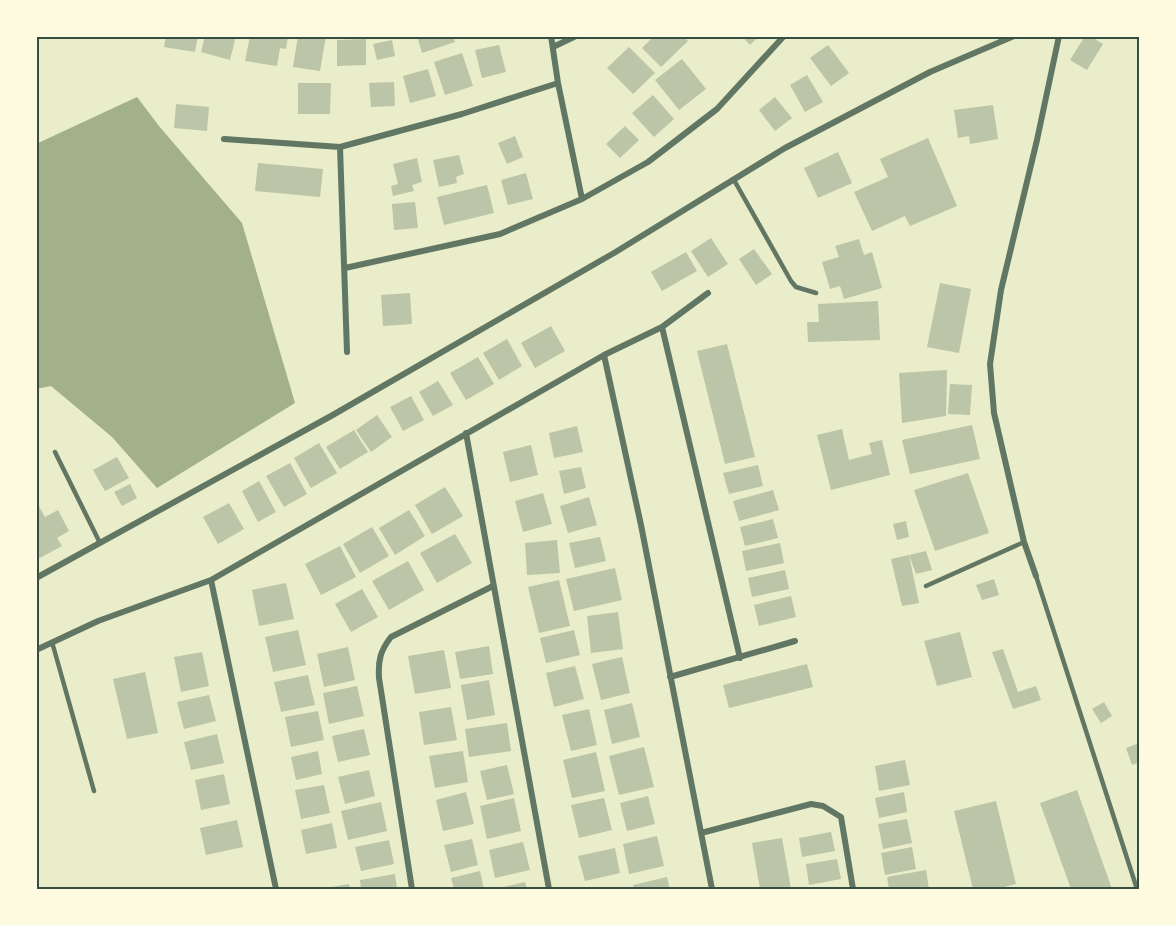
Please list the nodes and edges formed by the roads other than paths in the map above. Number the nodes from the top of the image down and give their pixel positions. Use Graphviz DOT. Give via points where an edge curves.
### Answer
graph roads {
  1 [pos="551,36"];
  2 [pos="576,36"];
  3 [pos="784,36"];
  4 [pos="1014,36"];
  5 [pos="1059,36"];
  6 [pos="553,46"];
  7 [pos="558,83"];
  8 [pos="224,139"];
  9 [pos="340,147"];
  10 [pos="734,180"];
  11 [pos="582,199"];
  12 [pos="345,267"];
  13 [pos="708,293"];
  14 [pos="816,293"];
  15 [pos="663,327"];
  16 [pos="347,352"];
  17 [pos="604,355"];
  18 [pos="466,433"];
  19 [pos="55,453"];
  20 [pos="1024,542"];
  21 [pos="100,543"];
  22 [pos="1036,576"];
  23 [pos="36,578"];
  24 [pos="211,580"];
  25 [pos="493,586"];
  26 [pos="926,586"];
  27 [pos="795,641"];
  28 [pos="52,642"];
  29 [pos="36,650"];
  30 [pos="740,658"];
  31 [pos="670,677"];
  32 [pos="94,791"];
  33 [pos="701,833"];
  34 [pos="276,889"];
  35 [pos="412,889"];
  36 [pos="549,889"];
  37 [pos="712,889"];
  38 [pos="853,889"];
  39 [pos="1137,889"];
  1 -- 6 [label="street"];
  2 -- 6 [label="street"];
  3 -- 11 [label="street" via="717,109 648,162"];
  4 -- 10 [label="street" via="930,72"];
  5 -- 20 [label="street" via="1001,290 990,364 994,413"];
  6 -- 7 [label="street"];
  7 -- 9 [label="street"];
  7 -- 11 [label="street"];
  8 -- 9 [label="street"];
  9 -- 12 [label="street"];
  10 -- 14 [label="lane" via="791,281 796,287"];
  10 -- 21 [label="street" via="382,387"];
  11 -- 12 [label="street" via="500,234"];
  12 -- 16 [label="street"];
  13 -- 15 [label="street"];
  15 -- 17 [label="street"];
  15 -- 30 [label="street"];
  17 -- 18 [label="street"];
  17 -- 31 [label="street"];
  18 -- 24 [label="street"];
  18 -- 25 [label="street"];
  19 -- 21 [label="lane"];
  20 -- 22 [label="street"];
  20 -- 26 [label="lane"];
  21 -- 23 [label="street"];
  22 -- 39 [label="lane"];
  24 -- 28 [label="street"];
  24 -- 34 [label="street"];
  25 -- 35 [label="street" via="391,637 378,662"];
  25 -- 36 [label="street"];
  27 -- 30 [label="street"];
  28 -- 29 [label="street"];
  28 -- 32 [label="lane"];
  30 -- 31 [label="street"];
  31 -- 33 [label="street"];
  33 -- 37 [label="street"];
  33 -- 38 [label="street" via="811,804 823,806 841,818"];
}
